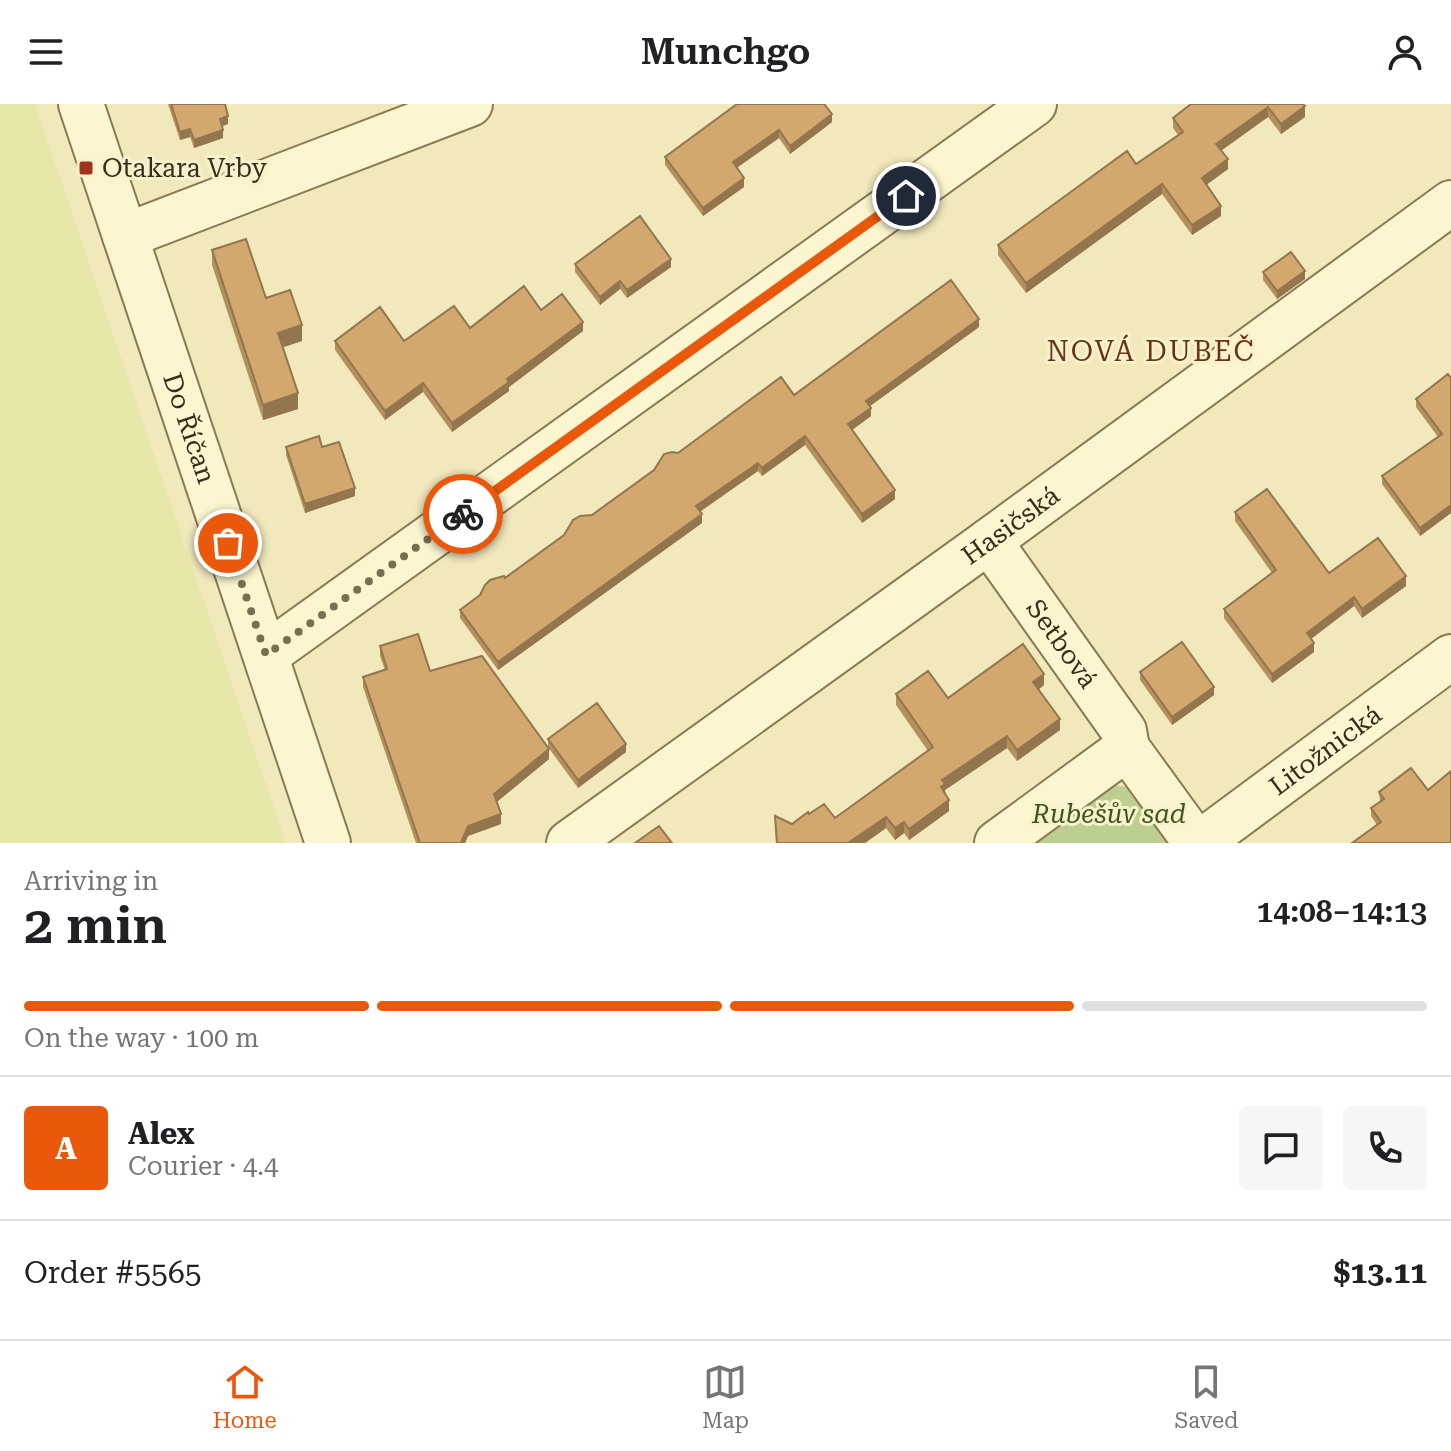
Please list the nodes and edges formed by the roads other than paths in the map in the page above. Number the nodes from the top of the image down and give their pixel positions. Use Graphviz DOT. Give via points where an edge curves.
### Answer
graph roads {
  1 [pos="81,104"];
  2 [pos="470,104"];
  3 [pos="1034,104"];
  4 [pos="1451,203"];
  5 [pos="125,236"];
  6 [pos="989,541"];
  7 [pos="266,655"];
  8 [pos="1451,657"];
  9 [pos="1127,748"];
  10 [pos="328,843"];
  11 [pos="569,843"];
  12 [pos="997,843"];
  13 [pos="1198,843"];
  1 -- 5 [label="street, Do Říčan"];
  2 -- 5 [label="street"];
  3 -- 7 [label="street"];
  4 -- 6 [label="street, Hasičská"];
  5 -- 7 [label="street, Do Říčan"];
  6 -- 9 [label="street, Setbová" via="1124,731"];
  6 -- 11 [label="street, Hasičská"];
  7 -- 10 [label="street, Do Říčan"];
  8 -- 13 [label="street, Litožnická"];
  9 -- 12 [label="street"];
  9 -- 13 [label="street, Litožnická"];
}
